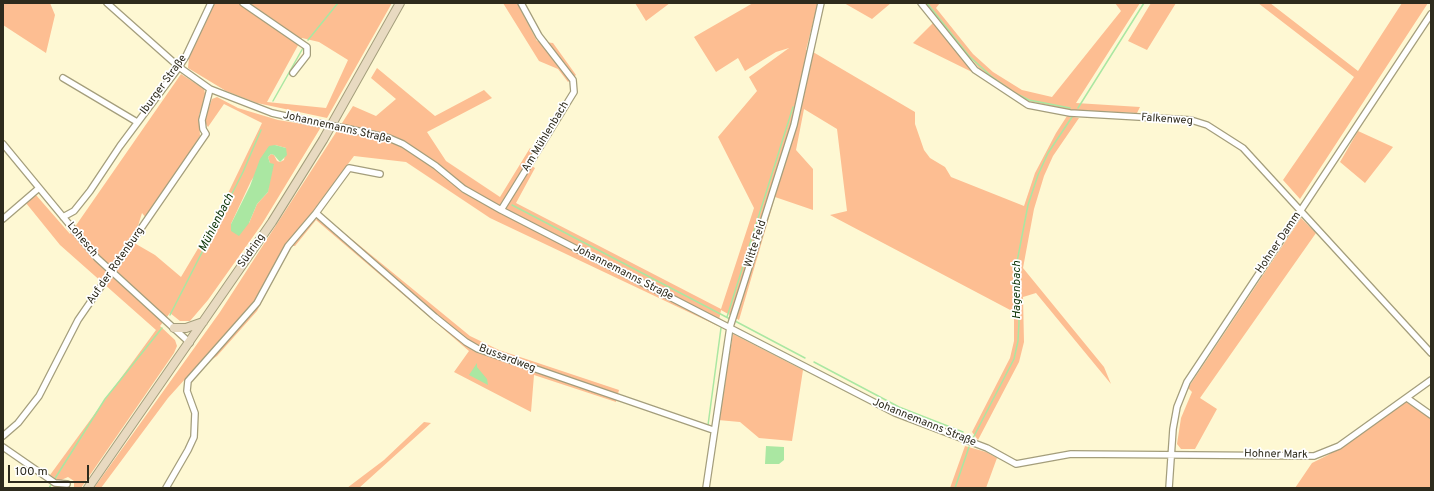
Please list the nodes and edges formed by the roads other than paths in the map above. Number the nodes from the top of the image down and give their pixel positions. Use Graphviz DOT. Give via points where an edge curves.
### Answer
graph roads {
  1 [pos="107,3"];
  2 [pos="211,3"];
  3 [pos="243,3"];
  4 [pos="400,3"];
  5 [pos="521,3"];
  6 [pos="821,3"];
  7 [pos="920,3"];
  8 [pos="1431,14"];
  9 [pos="179,66"];
  10 [pos="293,73"];
  11 [pos="64,78"];
  12 [pos="210,90"];
  13 [pos="137,122"];
  14 [pos="3,144"];
  15 [pos="380,174"];
  16 [pos="39,188"];
  17 [pos="501,210"];
  18 [pos="1300,211"];
  19 [pos="316,213"];
  20 [pos="63,217"];
  21 [pos="3,219"];
  22 [pos="112,272"];
  23 [pos="203,322"];
  24 [pos="730,327"];
  25 [pos="174,328"];
  26 [pos="190,343"];
  27 [pos="1431,353"];
  28 [pos="1431,380"];
  29 [pos="1407,398"];
  30 [pos="1431,415"];
  31 [pos="713,430"];
  32 [pos="3,436"];
  33 [pos="3,448"];
  34 [pos="1170,454"];
  35 [pos="67,484"];
  36 [pos="88,488"];
  37 [pos="166,488"];
  38 [pos="706,488"];
  39 [pos="1168,488"];
  1 -- 9 [label="street, Johannemanns Straße"];
  2 -- 9 [label="street, Iburger Straße"];
  3 -- 10 [label="street" via="308,47 306,55"];
  4 -- 23 [label="main road, Südring" via="276,216"];
  5 -- 17 [label="street, Am Mühlenbach" via="539,36 573,80 574,92"];
  6 -- 24 [label="street, Witte Feld" via="794,125"];
  7 -- 18 [label="street, Falkenweg" via="976,70 1028,105 1070,113 1191,120 1207,125 1242,148"];
  8 -- 18 [label="street, Hohner Damm"];
  9 -- 12 [label="street, Johannemanns Straße"];
  9 -- 13 [label="street, Iburger Straße"];
  11 -- 13 [label="street, Iburger Straße"];
  12 -- 17 [label="street, Johannemanns Straße, bridge" via="272,113 389,138 403,144 436,166 464,190"];
  12 -- 22 [label="street, Auf der Rotenburg" via="202,120 206,134"];
  13 -- 20 [label="street, Iburger Straße" via="90,191 74,211"];
  14 -- 16 [label="street, Lohesch"];
  15 -- 19 [label="street" via="348,168"];
  16 -- 20 [label="street, Lohesch"];
  16 -- 21 [label="street"];
  17 -- 24 [label="street, Johannemanns Straße"];
  18 -- 27 [label="street, Falkenweg"];
  18 -- 34 [label="street, Hohner Damm" via="1187,382 1178,407"];
  19 -- 31 [label="street, Bussardweg" via="435,317 478,349"];
  19 -- 37 [label="street" via="288,246 257,303 188,381 186,391 195,414 194,437"];
  20 -- 22 [label="street, Lohesch"];
  22 -- 25 [label="street, Lohesch"];
  22 -- 32 [label="street, Auf der Rotenburg" via="78,320 39,396 18,423"];
  23 -- 25 [label="main road" via="186,328"];
  23 -- 26 [label="main road, Südring"];
  24 -- 31 [label="street, Witte Feld"];
  24 -- 34 [label="street, Johannemanns Straße" via="895,413 987,448 1016,464 1071,454"];
  25 -- 26 [label="street, Lohesch"];
  26 -- 36 [label="main road, Südring"];
  28 -- 29 [label="street, Hohner Mark"];
  29 -- 30 [label="street"];
  29 -- 34 [label="street, Hohner Mark" via="1339,446 1314,456"];
  31 -- 38 [label="street, Witte Feld"];
  33 -- 35 [label="street" via="53,482"];
  34 -- 39 [label="street, Hohner Damm"];
}
